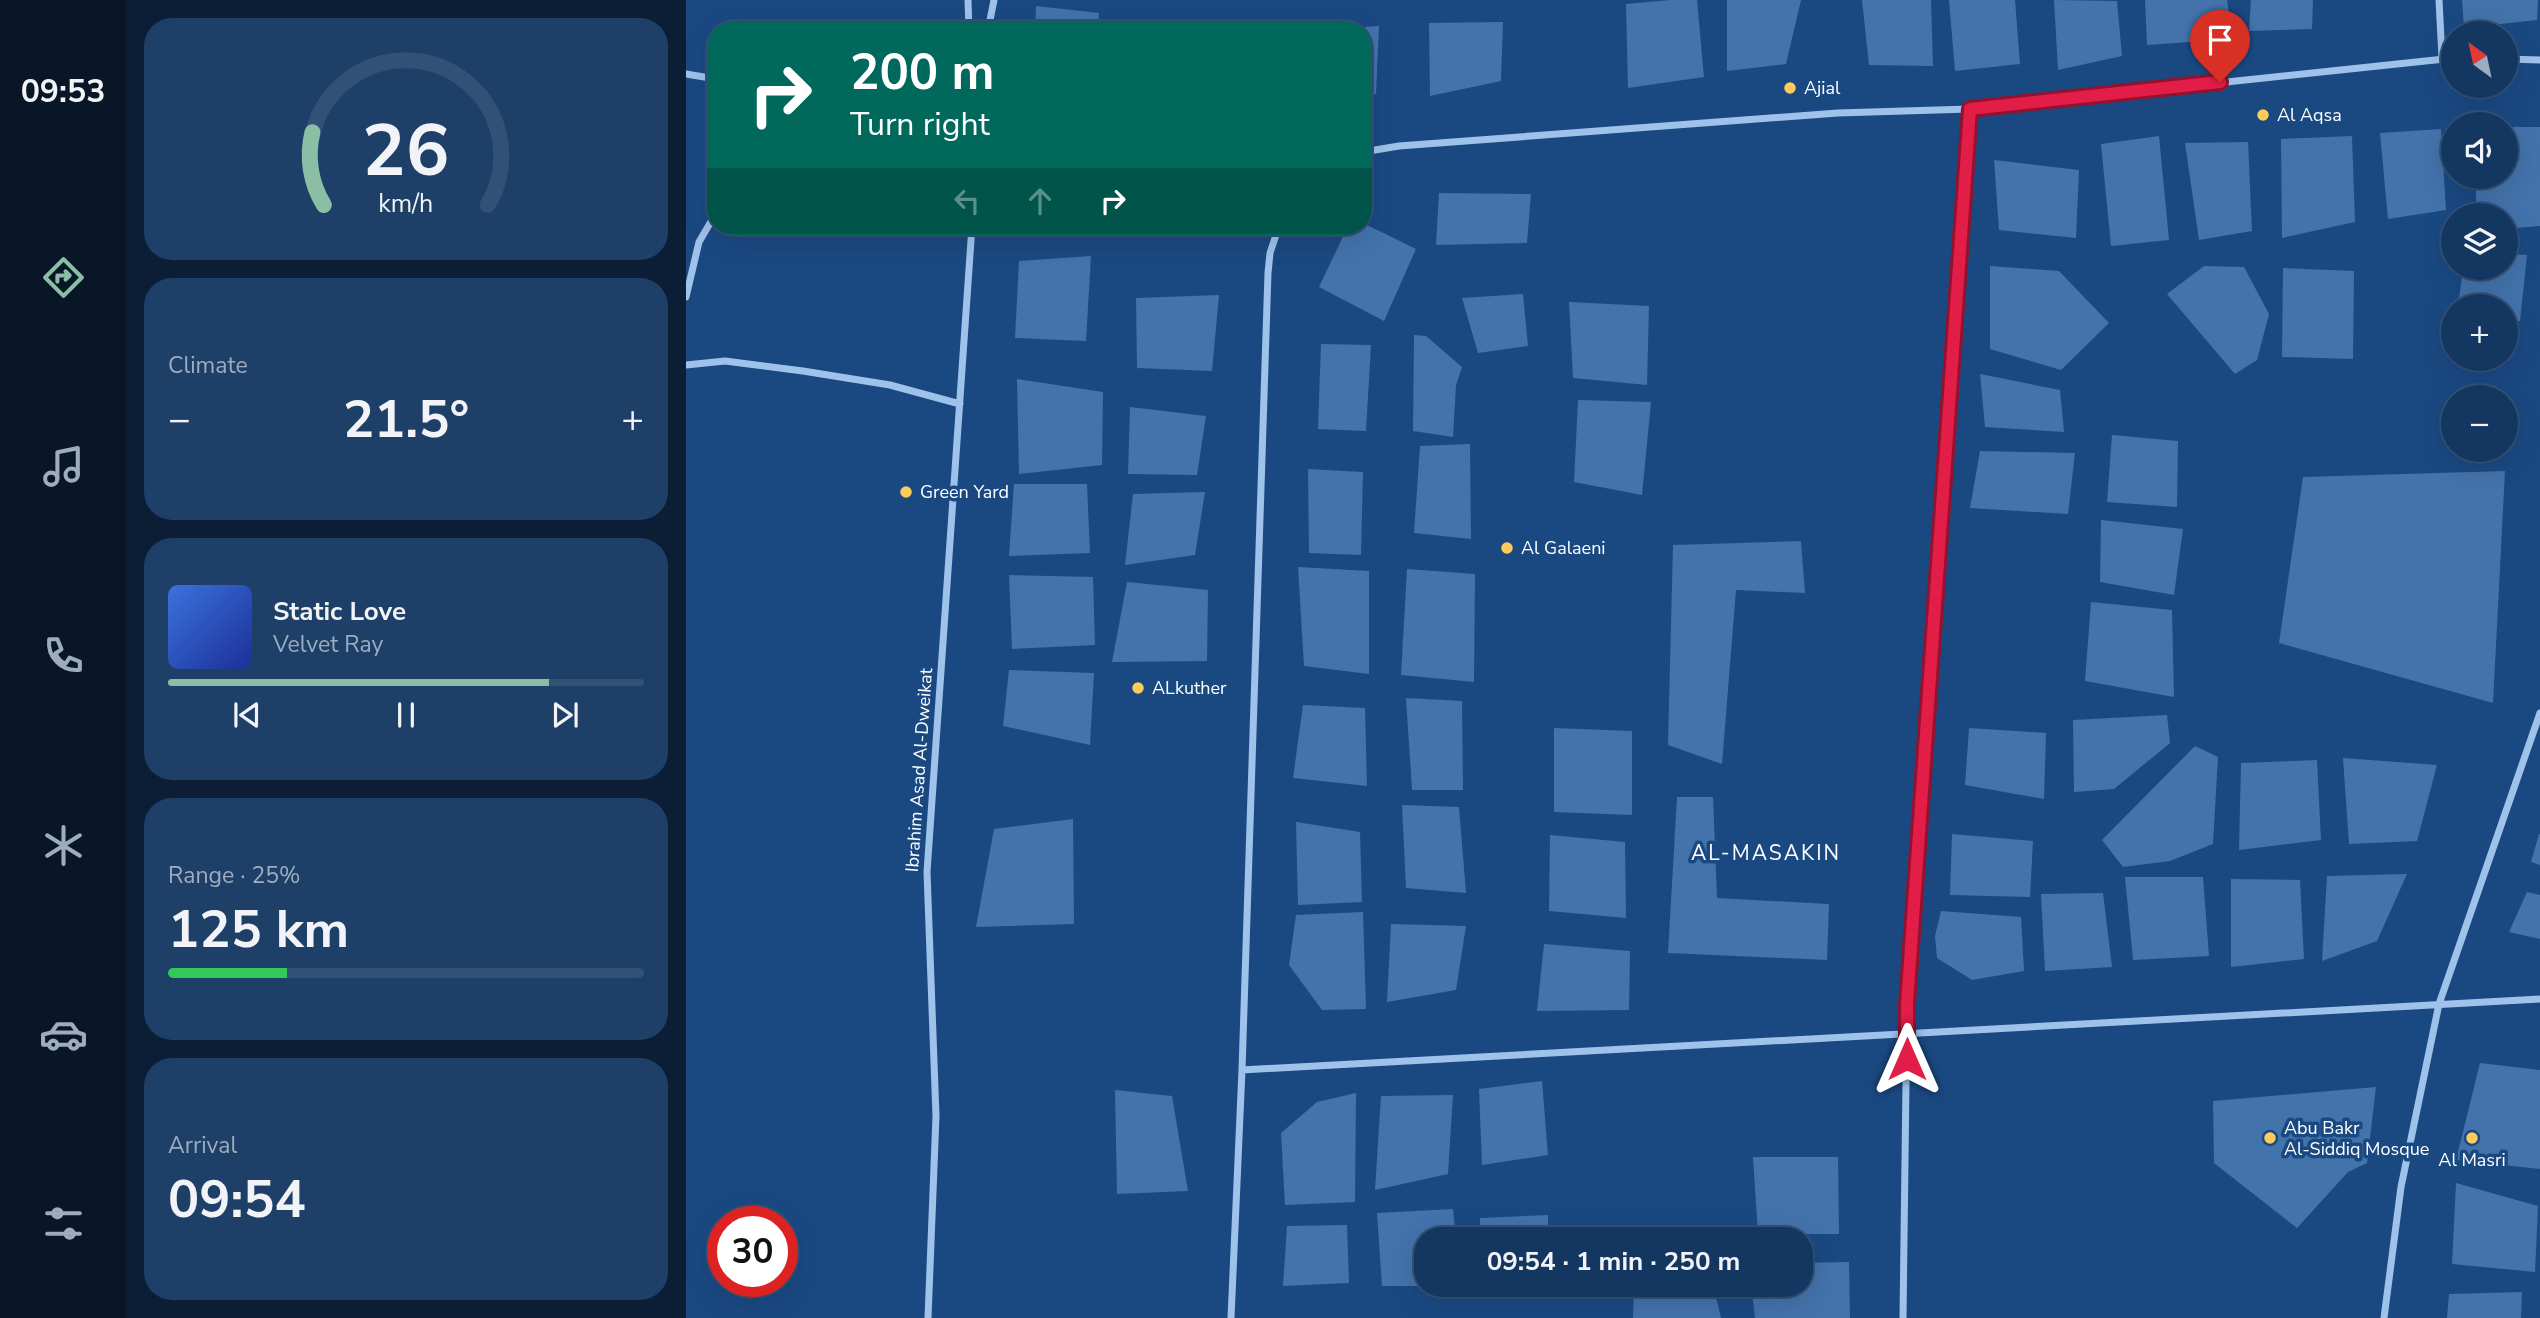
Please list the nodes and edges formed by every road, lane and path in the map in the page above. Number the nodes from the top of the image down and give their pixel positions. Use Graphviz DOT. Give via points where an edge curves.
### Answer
graph roads {
  1 [pos="968,0"];
  2 [pos="994,0"];
  3 [pos="2439,0"];
  4 [pos="969,21"];
  5 [pos="990,21"];
  6 [pos="2441,39"];
  7 [pos="2441,58"];
  8 [pos="2518,60"];
  9 [pos="2540,60"];
  10 [pos="686,74"];
  11 [pos="707,78"];
  12 [pos="1970,109"];
  13 [pos="1372,150"];
  14 [pos="707,228"];
  15 [pos="971,235"];
  16 [pos="1276,235"];
  17 [pos="686,297"];
  18 [pos="686,365"];
  19 [pos="960,404"];
  20 [pos="2540,713"];
  21 [pos="2540,999"];
  22 [pos="2439,1004"];
  23 [pos="1908,1034"];
  24 [pos="1242,1070"];
  25 [pos="928,1318"];
  26 [pos="1231,1318"];
  27 [pos="1903,1318"];
  28 [pos="2384,1318"];
  1 -- 4 [label="street"];
  2 -- 5 [label="street"];
  3 -- 6 [label="street"];
  7 -- 12 [label="street"];
  8 -- 9 [label="street"];
  10 -- 11 [label="street"];
  12 -- 13 [label="street" via="1838,113"];
  12 -- 23 [label="street"];
  14 -- 17 [label="street" via="699,242"];
  15 -- 19 [label="street, Ibrahim Asad Al-Dweikat"];
  16 -- 24 [label="street" via="1268,273"];
  18 -- 19 [label="street" via="724,361 803,371 890,385"];
  19 -- 25 [label="street, Ibrahim Asad Al-Dweikat" via="927,872 936,1116"];
  20 -- 22 [label="street"];
  21 -- 22 [label="street"];
  22 -- 23 [label="street"];
  22 -- 28 [label="street" via="2401,1187"];
  23 -- 24 [label="street"];
  23 -- 27 [label="street"];
  24 -- 26 [label="street"];
}
